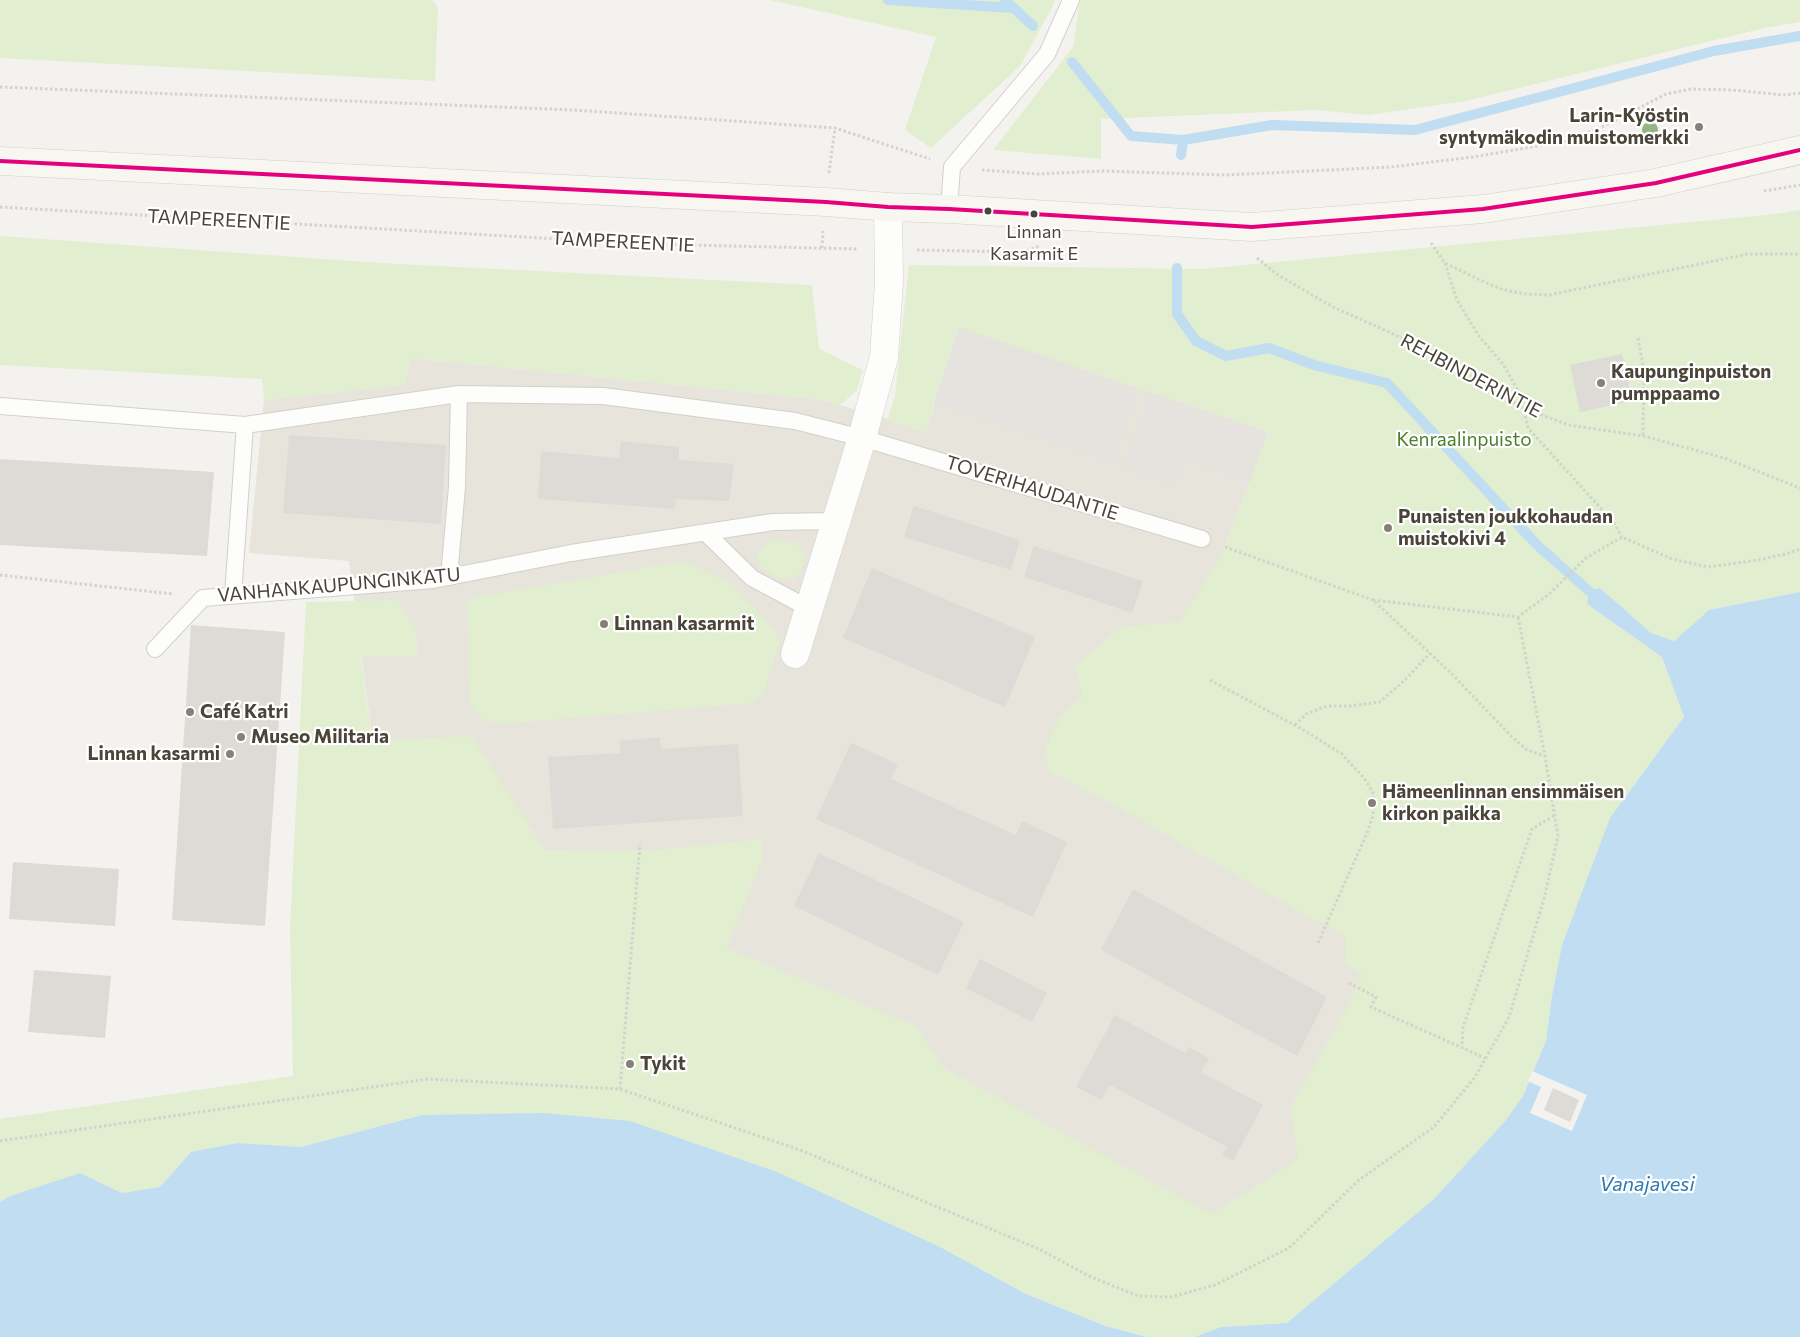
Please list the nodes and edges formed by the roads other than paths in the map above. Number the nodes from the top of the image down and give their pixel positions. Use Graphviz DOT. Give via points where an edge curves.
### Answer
graph roads {
  1 [pos="1071,0"];
  2 [pos="1800,150"];
  3 [pos="0,161"];
  4 [pos="888,207"];
  5 [pos="949,209"];
  6 [pos="459,394"];
  7 [pos="0,406"];
  8 [pos="245,425"];
  9 [pos="862,438"];
  10 [pos="836,521"];
  11 [pos="706,532"];
  12 [pos="1202,539"];
  13 [pos="449,577"];
  14 [pos="233,595"];
  15 [pos="810,608"];
  16 [pos="155,649"];
  17 [pos="795,654"];
  1 -- 5 [label="lane" via="1047,54 952,166"];
  2 -- 5 [label="main road" via="1656,183 1483,208 1252,227"];
  3 -- 4 [label="main road"];
  4 -- 5 [label="main road"];
  4 -- 9 [label="street" via="889,282 884,357"];
  6 -- 8 [label="lane, TOVERIHAUDANTIE"];
  6 -- 9 [label="lane, TOVERIHAUDANTIE" via="604,396 795,421"];
  6 -- 13 [label="lane" via="457,487"];
  7 -- 8 [label="lane, TOVERIHAUDANTIE"];
  8 -- 14 [label="lane"];
  9 -- 10 [label="street"];
  9 -- 12 [label="lane, TOVERIHAUDANTIE"];
  10 -- 11 [label="lane, VANHANKAUPUNGINKATU" via="773,522"];
  10 -- 15 [label="street"];
  11 -- 13 [label="lane, VANHANKAUPUNGINKATU" via="571,553"];
  11 -- 15 [label="lane" via="752,578"];
  13 -- 14 [label="lane, VANHANKAUPUNGINKATU"];
  14 -- 16 [label="lane, VANHANKAUPUNGINKATU" via="203,598"];
  15 -- 17 [label="street"];
}
